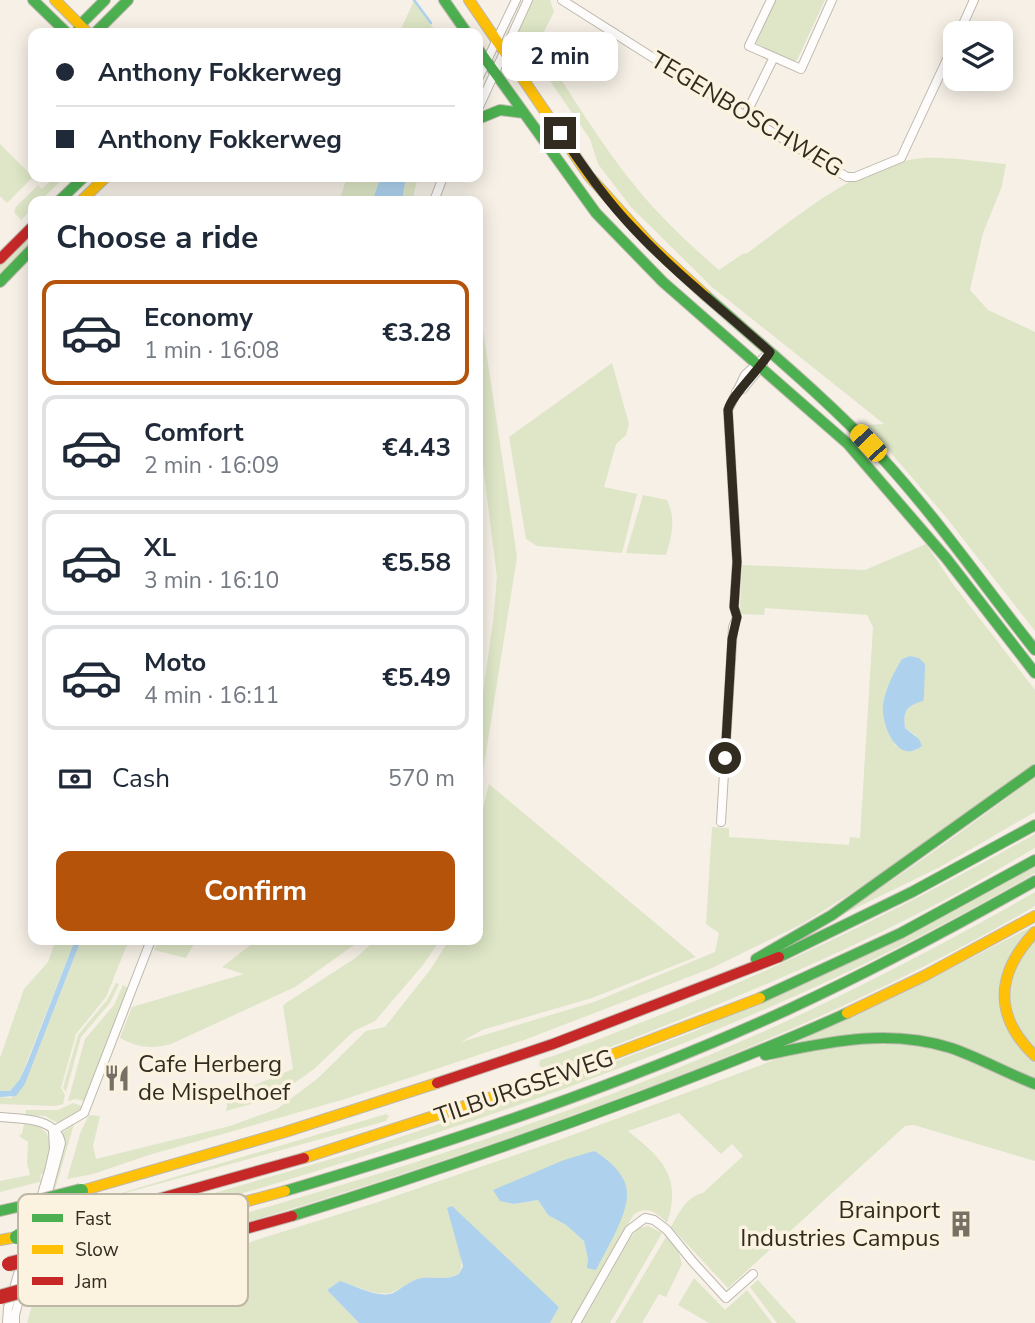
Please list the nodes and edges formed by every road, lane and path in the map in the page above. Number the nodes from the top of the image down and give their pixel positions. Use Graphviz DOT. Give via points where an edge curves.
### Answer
graph roads {
  1 [pos="33,0"];
  2 [pos="55,0"];
  3 [pos="105,0"];
  4 [pos="128,0"];
  5 [pos="444,0"];
  6 [pos="469,0"];
  7 [pos="516,0"];
  8 [pos="528,0"];
  9 [pos="562,0"];
  10 [pos="771,0"];
  11 [pos="832,0"];
  12 [pos="974,0"];
  13 [pos="964,21"];
  14 [pos="74,28"];
  15 [pos="76,28"];
  16 [pos="81,28"];
  17 [pos="100,28"];
  18 [pos="464,28"];
  19 [pos="501,46"];
  20 [pos="774,57"];
  21 [pos="486,61"];
  22 [pos="943,68"];
  23 [pos="483,79"];
  24 [pos="524,113"];
  25 [pos="483,116"];
  26 [pos="745,116"];
  27 [pos="79,182"];
  28 [pos="101,182"];
  29 [pos="64,196"];
  30 [pos="86,196"];
  31 [pos="28,231"];
  32 [pos="28,253"];
  33 [pos="0,258"];
  34 [pos="0,282"];
  35 [pos="770,352"];
  36 [pos="759,365"];
  37 [pos="1035,650"];
  38 [pos="1035,673"];
  39 [pos="1035,770"];
  40 [pos="721,822"];
  41 [pos="1035,825"];
  42 [pos="1035,860"];
  43 [pos="1035,881"];
  44 [pos="1035,916"];
  45 [pos="1035,932"];
  46 [pos="149,945"];
  47 [pos="716,983"];
  48 [pos="1035,1056"];
  49 [pos="732,1062"];
  50 [pos="1035,1084"];
  51 [pos="0,1117"];
  52 [pos="53,1131"];
  53 [pos="42,1194"];
  54 [pos="49,1194"];
  55 [pos="69,1194"];
  56 [pos="177,1194"];
  57 [pos="248,1200"];
  58 [pos="18,1207"];
  59 [pos="0,1210"];
  60 [pos="248,1229"];
  61 [pos="18,1237"];
  62 [pos="0,1240"];
  63 [pos="753,1273"];
  64 [pos="18,1275"];
  65 [pos="18,1292"];
  66 [pos="0,1297"];
  67 [pos="18,1303"];
  68 [pos="7,1323"];
  69 [pos="15,1323"];
  70 [pos="576,1323"];
  1 -- 14 [label="main road"];
  2 -- 15 [label="main road"];
  3 -- 16 [label="main road"];
  4 -- 17 [label="main road"];
  5 -- 18 [label="main road"];
  6 -- 19 [label="main road"];
  7 -- 19 [label="street"];
  8 -- 19 [label="street"];
  9 -- 26 [label="street, TEGENBOSCHWEG"];
  10 -- 20 [label="street" via="750,46"];
  11 -- 20 [label="street" via="801,69"];
  12 -- 13 [label="street"];
  19 -- 21 [label="street"];
  19 -- 21 [label="street"];
  19 -- 35 [label="main road" via="589,176 633,228"];
  20 -- 26 [label="street"];
  21 -- 23 [label="street"];
  21 -- 24 [label="main road"];
  22 -- 26 [label="street, TEGENBOSCHWEG" via="901,158 855,177 847,177"];
  24 -- 25 [label="main road" via="498,109"];
  24 -- 36 [label="main road" via="573,184 621,240"];
  27 -- 29 [label="main road"];
  28 -- 30 [label="main road"];
  31 -- 33 [label="main road"];
  32 -- 34 [label="main road"];
  35 -- 36 [label="street"];
  35 -- 37 [label="main road" via="877,453"];
  36 -- 38 [label="main road" via="848,444 888,488"];
  36 -- 40 [label="street" via="739,384 727,422 737,617"];
  39 -- 47 [label="main road" via="832,915"];
  41 -- 47 [label="main road, TILBURGSEWEG" via="868,916"];
  42 -- 56 [label="main road, TILBURGSEWEG, bridge" via="882,943 697,1024 482,1103"];
  43 -- 57 [label="main road, TILBURGSEWEG, bridge" via="890,960 671,1059 548,1105"];
  44 -- 49 [label="main road, TILBURGSEWEG" via="903,986"];
  45 -- 48 [label="main road" via="1010,963 1003,996 1012,1029"];
  46 -- 52 [label="street" via="85,1113"];
  47 -- 55 [label="main road, TILBURGSEWEG, bridge" via="529,1054 362,1110"];
  49 -- 50 [label="main road" via="833,1040 886,1036 941,1045"];
  49 -- 60 [label="main road, TILBURGSEWEG, bridge" via="555,1130 371,1193"];
  51 -- 52 [label="street" via="40,1121"];
  52 -- 53 [label="street" via="54,1149"];
  52 -- 54 [label="street" via="59,1136 61,1150"];
  58 -- 59 [label="main road, TILBURGSEWEG, bridge"];
  61 -- 62 [label="main road, TILBURGSEWEG, bridge"];
  63 -- 70 [label="street" via="726,1298 667,1230 645,1218 629,1230"];
  64 -- 68 [label="street"];
  65 -- 66 [label="main road, TILBURGSEWEG, bridge"];
  67 -- 69 [label="street"];
}
